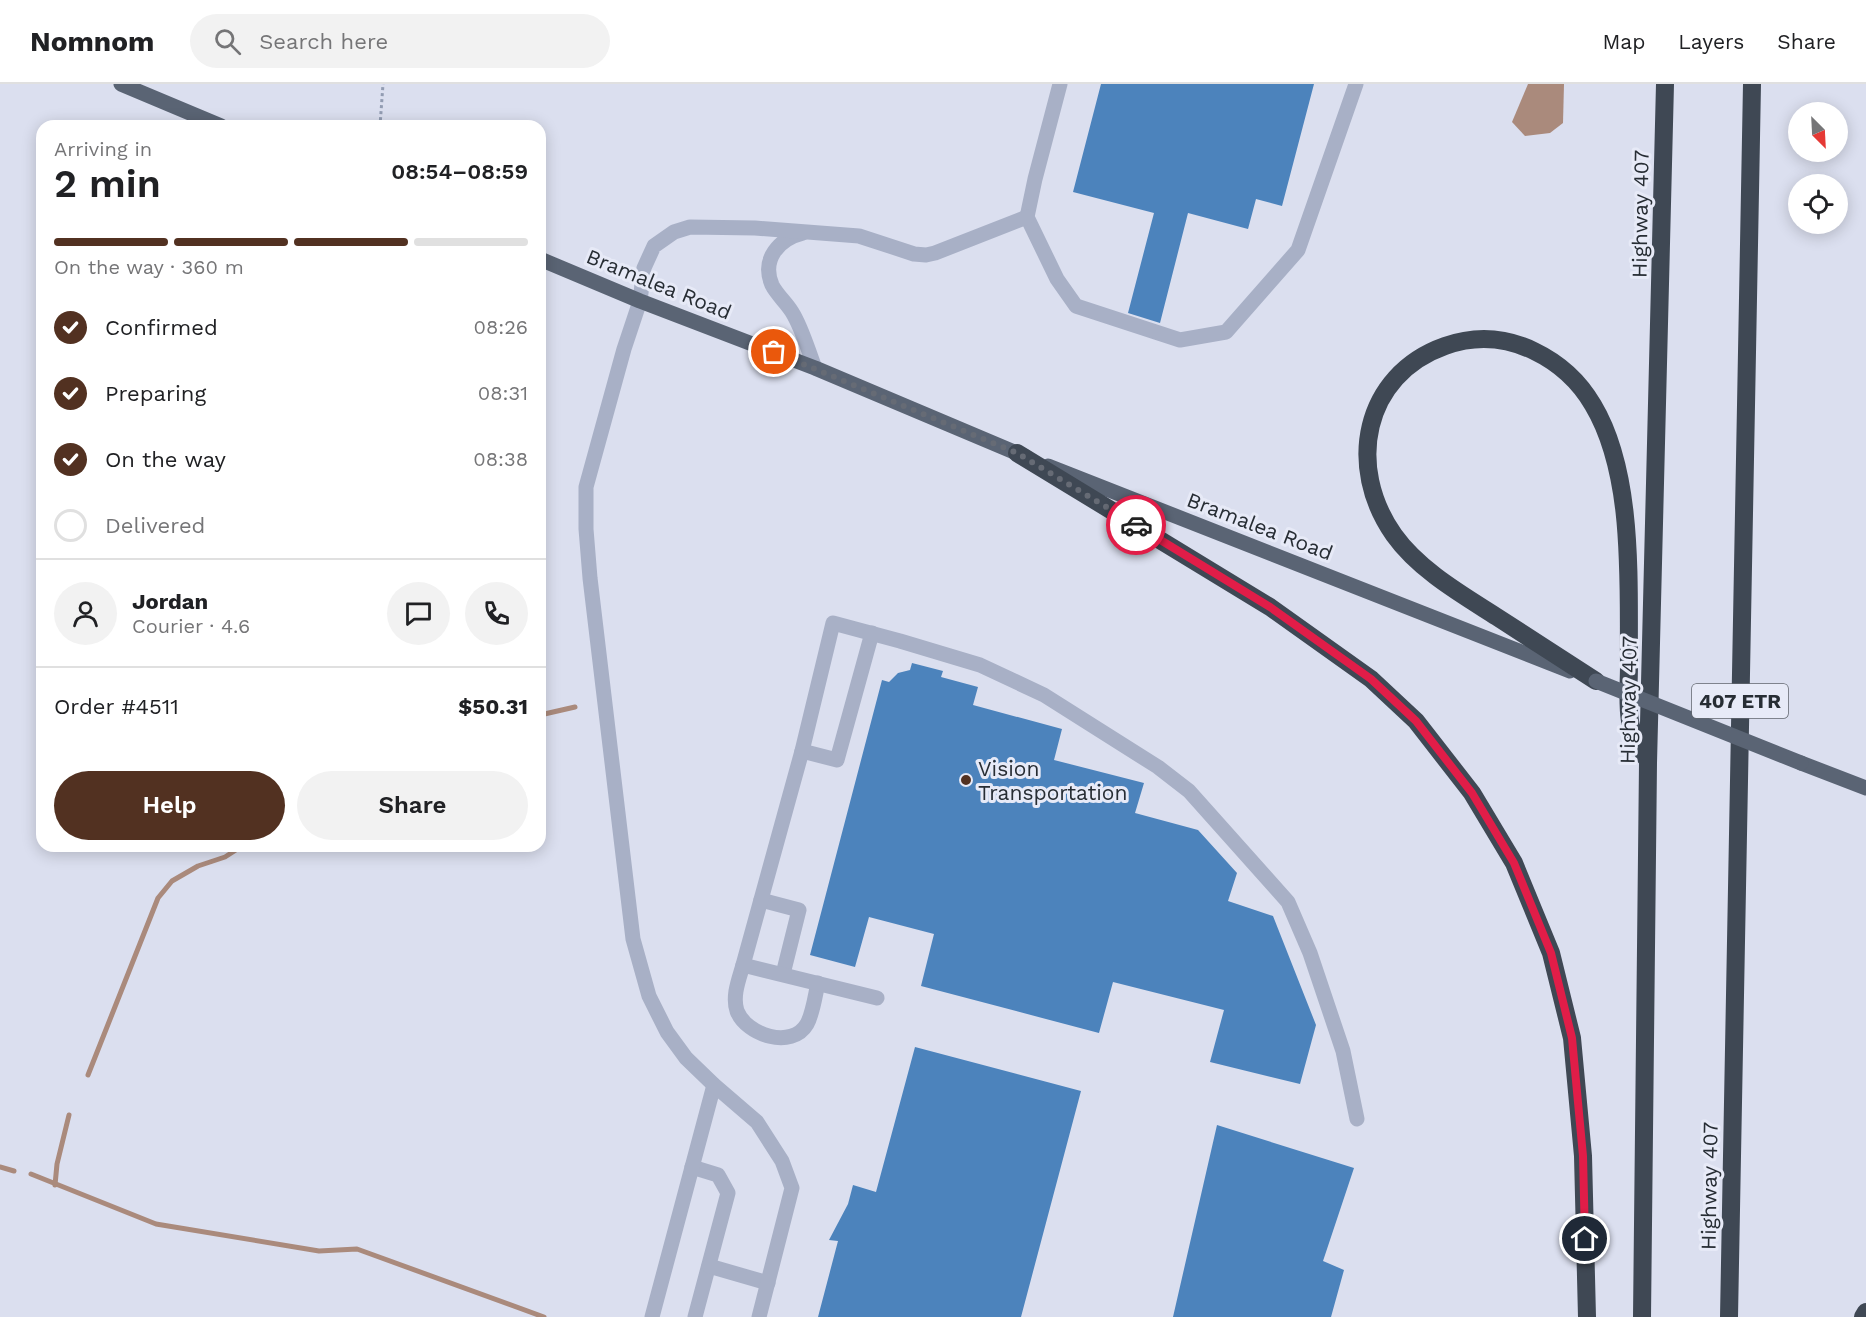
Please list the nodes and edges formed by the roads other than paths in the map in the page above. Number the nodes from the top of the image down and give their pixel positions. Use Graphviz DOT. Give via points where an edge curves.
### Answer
graph roads {
  1 [pos="121,84"];
  2 [pos="1060,84"];
  3 [pos="1356,84"];
  4 [pos="1665,84"];
  5 [pos="1752,84"];
  6 [pos="207,120"];
  7 [pos="1027,217"];
  8 [pos="814,232"];
  9 [pos="546,262"];
  10 [pos="640,301"];
  11 [pos="815,368"];
  12 [pos="1017,453"];
  13 [pos="872,633"];
  14 [pos="1596,681"];
  15 [pos="802,751"];
  16 [pos="1648,763"];
  17 [pos="1866,788"];
  18 [pos="760,900"];
  19 [pos="743,965"];
  20 [pos="783,974"];
  21 [pos="818,983"];
  22 [pos="877,998"];
  23 [pos="714,1085"];
  24 [pos="1357,1119"];
  25 [pos="692,1167"];
  26 [pos="709,1266"];
  27 [pos="768,1283"];
  28 [pos="1866,1312"];
  29 [pos="652,1317"];
  30 [pos="695,1317"];
  31 [pos="759,1317"];
  32 [pos="1587,1317"];
  33 [pos="1642,1317"];
  34 [pos="1729,1317"];
  35 [pos="1863,1317"];
  1 -- 6 [label="main road"];
  2 -- 7 [label="lane"];
  3 -- 7 [label="lane" via="1299,250 1226,332 1180,340 1076,306 1057,279"];
  4 -- 16 [label="highway, Highway 407"];
  5 -- 34 [label="highway, Highway 407 / 407 ETR"];
  7 -- 8 [label="lane" via="926,255 859,236"];
  8 -- 10 [label="lane" via="690,227 674,232 654,246 644,268"];
  8 -- 11 [label="lane" via="792,236 782,243 774,252 769,275 792,312"];
  9 -- 10 [label="main road, Bramalea Road"];
  10 -- 11 [label="main road, Bramalea Road"];
  10 -- 23 [label="lane" via="586,487 590,578 633,939 649,996 668,1032 686,1058"];
  11 -- 12 [label="main road, Bramalea Road"];
  12 -- 14 [label="main road, Bramalea Road"];
  12 -- 32 [label="highway" via="1270,607 1371,679 1416,721 1472,793 1514,863 1551,953 1572,1038 1583,1156"];
  13 -- 15 [label="lane" via="837,760"];
  13 -- 15 [label="lane" via="833,623"];
  13 -- 24 [label="lane" via="980,665 1044,695 1158,766 1189,791 1288,902 1310,953 1342,1051"];
  14 -- 16 [label="highway" via="1420,563 1393,534 1378,507 1367,467 1373,417 1380,399 1402,371 1422,356 1478,338 1520,344 1557,364 1574,379 1603,424 1622,492 1630,723"];
  14 -- 17 [label="main road, Bramalea Road, bridge"];
  15 -- 18 [label="lane"];
  16 -- 33 [label="highway, Highway 407"];
  18 -- 19 [label="lane"];
  18 -- 20 [label="lane" via="799,910"];
  19 -- 20 [label="lane"];
  19 -- 21 [label="lane" via="736,991 738,1013 746,1025 765,1034 783,1038 796,1035 806,1025"];
  20 -- 21 [label="lane"];
  21 -- 22 [label="lane"];
  23 -- 25 [label="lane"];
  23 -- 27 [label="lane" via="757,1122 782,1161 792,1188"];
  25 -- 26 [label="lane" via="718,1175 728,1193"];
  25 -- 29 [label="lane"];
  26 -- 27 [label="lane"];
  26 -- 30 [label="lane"];
  27 -- 31 [label="lane"];
  28 -- 35 [label="highway"];
}
